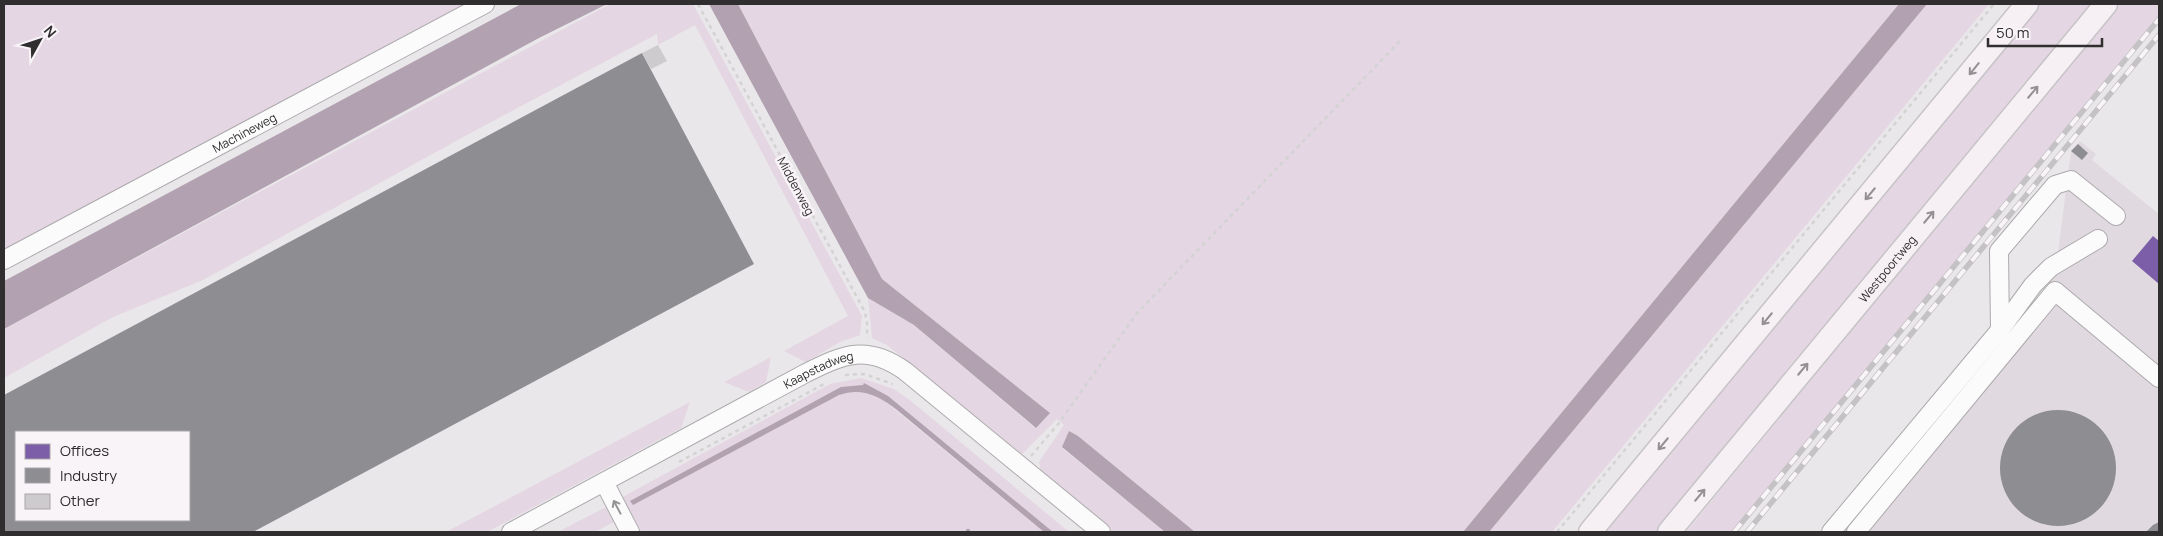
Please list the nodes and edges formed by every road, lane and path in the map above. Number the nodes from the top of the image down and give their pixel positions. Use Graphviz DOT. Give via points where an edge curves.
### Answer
graph roads {
  1 [pos="485,4"];
  2 [pos="698,4"];
  3 [pos="1994,4"];
  4 [pos="2027,4"];
  5 [pos="2106,4"];
  6 [pos="1402,39"];
  7 [pos="2116,216"];
  8 [pos="2098,239"];
  9 [pos="4,260"];
  10 [pos="2000,330"];
  11 [pos="866,354"];
  12 [pos="864,374"];
  13 [pos="838,378"];
  14 [pos="2159,378"];
  15 [pos="831,380"];
  16 [pos="673,465"];
  17 [pos="1022,468"];
  18 [pos="604,482"];
  19 [pos="626,531"];
  20 [pos="511,532"];
  21 [pos="1101,532"];
  22 [pos="1557,532"];
  23 [pos="1590,532"];
  24 [pos="1669,532"];
  25 [pos="1831,532"];
  26 [pos="1856,532"];
  1 -- 9 [label="street, Machineweg"];
  2 -- 11 [label="path, Middenweg" via="865,312 868,323"];
  3 -- 22 [label="path"];
  4 -- 23 [label="main road, one-way"];
  24 -- 5 [label="main road, Westpoortweg, one-way"];
  6 -- 17 [label="path" via="1137,313"];
  7 -- 10 [label="street" via="2071,180 2055,185 1998,251"];
  8 -- 10 [label="street" via="2051,267 2033,285"];
  10 -- 25 [label="street"];
  11 -- 12 [label="path, Middenweg"];
  11 -- 17 [label="street, Kaapstadweg" via="885,359 905,371"];
  11 -- 18 [label="street, Kaapstadweg" via="849,354 828,362"];
  12 -- 13 [label="path, Kaapstadweg"];
  14 -- 26 [label="street" via="2058,286"];
  15 -- 16 [label="path, Kaapstadweg"];
  17 -- 21 [label="street, Kaapstadweg"];
  19 -- 18 [label="street, one-way"];
  18 -- 20 [label="street, Kaapstadweg"];
}
